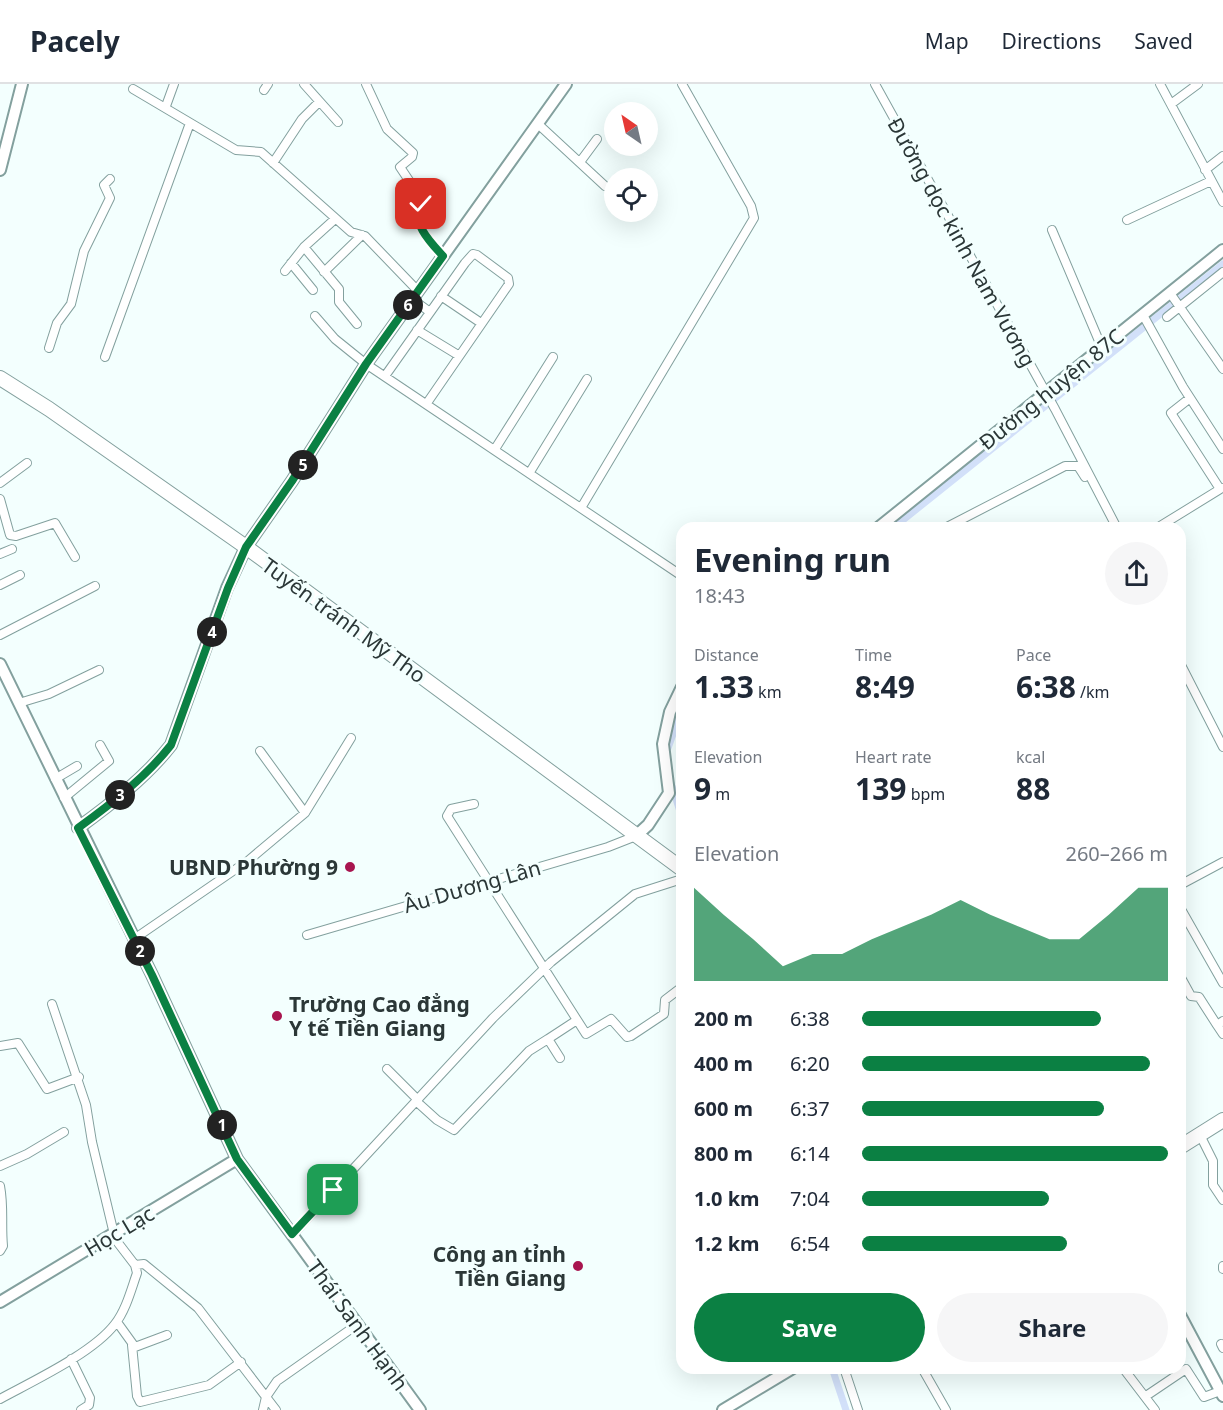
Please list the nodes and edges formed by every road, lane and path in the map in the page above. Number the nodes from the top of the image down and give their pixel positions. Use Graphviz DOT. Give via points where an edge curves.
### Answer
graph roads {
  1 [pos="22,84"];
  2 [pos="174,84"];
  3 [pos="304,84"];
  4 [pos="366,84"];
  5 [pos="566,84"];
  6 [pos="682,84"];
  7 [pos="875,84"];
  8 [pos="1160,84"];
  9 [pos="1198,84"];
  10 [pos="133,89"];
  11 [pos="319,102"];
  12 [pos="1171,104"];
  13 [pos="166,106"];
  14 [pos="338,122"];
  15 [pos="190,123"];
  16 [pos="538,124"];
  17 [pos="597,139"];
  18 [pos="1223,156"];
  19 [pos="580,162"];
  20 [pos="273,163"];
  21 [pos="0,170"];
  22 [pos="1205,170"];
  23 [pos="110,179"];
  24 [pos="1211,181"];
  25 [pos="604,185"];
  26 [pos="1223,202"];
  27 [pos="335,219"];
  28 [pos="1127,220"];
  29 [pos="1052,230"];
  30 [pos="362,236"];
  31 [pos="304,247"];
  32 [pos="1223,250"];
  33 [pos="443,256"];
  34 [pos="291,263"];
  35 [pos="285,271"];
  36 [pos="324,272"];
  37 [pos="1223,272"];
  38 [pos="313,290"];
  39 [pos="441,296"];
  40 [pos="415,297"];
  41 [pos="1175,300"];
  42 [pos="428,311"];
  43 [pos="315,316"];
  44 [pos="1167,317"];
  45 [pos="1146,321"];
  46 [pos="481,323"];
  47 [pos="357,324"];
  48 [pos="417,330"];
  49 [pos="49,348"];
  50 [pos="1102,348"];
  51 [pos="458,355"];
  52 [pos="105,357"];
  53 [pos="553,357"];
  54 [pos="368,365"];
  55 [pos="1223,369"];
  56 [pos="382,373"];
  57 [pos="0,378"];
  58 [pos="587,379"];
  59 [pos="1190,398"];
  60 [pos="1049,400"];
  61 [pos="427,403"];
  62 [pos="495,448"];
  63 [pos="1223,449"];
  64 [pos="27,463"];
  65 [pos="530,472"];
  66 [pos="0,483"];
  67 [pos="1221,488"];
  68 [pos="0,499"];
  69 [pos="581,508"];
  70 [pos="886,522"];
  71 [pos="956,522"];
  72 [pos="1109,522"];
  73 [pos="1114,522"];
  74 [pos="1167,522"];
  75 [pos="246,547"];
  76 [pos="12,549"];
  77 [pos="0,554"];
  78 [pos="75,557"];
  79 [pos="676,572"];
  80 [pos="20,576"];
  81 [pos="0,585"];
  82 [pos="95,586"];
  83 [pos="0,636"];
  84 [pos="0,664"];
  85 [pos="99,670"];
  86 [pos="1186,675"];
  87 [pos="676,699"];
  88 [pos="19,703"];
  89 [pos="351,738"];
  90 [pos="100,745"];
  91 [pos="1223,747"];
  92 [pos="260,751"];
  93 [pos="77,766"];
  94 [pos="55,779"];
  95 [pos="64,798"];
  96 [pos="474,804"];
  97 [pos="304,813"];
  98 [pos="78,828"];
  99 [pos="636,836"];
  100 [pos="1223,862"];
  101 [pos="676,865"];
  102 [pos="487,881"];
  103 [pos="676,881"];
  104 [pos="1186,882"];
  105 [pos="1186,918"];
  106 [pos="306,935"];
  107 [pos="134,939"];
  108 [pos="543,970"];
  109 [pos="1223,983"];
  110 [pos="1186,987"];
  111 [pos="676,992"];
  112 [pos="51,1004"];
  113 [pos="577,1020"];
  114 [pos="1220,1023"];
  115 [pos="1223,1034"];
  116 [pos="548,1039"];
  117 [pos="0,1046"];
  118 [pos="560,1058"];
  119 [pos="387,1069"];
  120 [pos="79,1077"];
  121 [pos="417,1100"];
  122 [pos="1223,1120"];
  123 [pos="64,1132"];
  124 [pos="1200,1135"];
  125 [pos="1186,1143"];
  126 [pos="237,1159"];
  127 [pos="0,1166"];
  128 [pos="0,1186"];
  129 [pos="1223,1200"];
  130 [pos="113,1234"];
  131 [pos="292,1234"];
  132 [pos="0,1251"];
  133 [pos="135,1265"];
  134 [pos="0,1302"];
  135 [pos="117,1322"];
  136 [pos="358,1324"];
  137 [pos="1186,1326"];
  138 [pos="167,1335"];
  139 [pos="132,1346"];
  140 [pos="71,1359"];
  141 [pos="241,1362"];
  142 [pos="1186,1369"];
  143 [pos="784,1374"];
  144 [pos="846,1374"];
  145 [pos="925,1374"];
  146 [pos="1128,1374"];
  147 [pos="1179,1374"];
  148 [pos="1222,1392"];
  149 [pos="1146,1396"];
  150 [pos="266,1397"];
  151 [pos="0,1399"];
  152 [pos="730,1408"];
  153 [pos="81,1410"];
  154 [pos="263,1410"];
  155 [pos="276,1410"];
  156 [pos="420,1410"];
  157 [pos="858,1410"];
  158 [pos="946,1410"];
  159 [pos="1155,1410"];
  1 -- 21 [label="street"];
  2 -- 13 [label="street"];
  3 -- 11 [label="street"];
  4 -- 33 [label="street" via="387,129 412,153 400,167 422,200 419,222"];
  5 -- 16 [label="street"];
  6 -- 69 [label="street" via="751,206 754,218"];
  7 -- 60 [label="street, Đường dọc kinh Nam Vương"];
  8 -- 12 [label="street"];
  9 -- 12 [label="street"];
  10 -- 13 [label="street"];
  11 -- 14 [label="street"];
  11 -- 20 [label="street" via="302,119"];
  12 -- 22 [label="street"];
  13 -- 15 [label="street"];
  15 -- 20 [label="street" via="236,150 258,150"];
  15 -- 52 [label="street"];
  16 -- 19 [label="street"];
  16 -- 33 [label="street"];
  17 -- 19 [label="street"];
  18 -- 22 [label="street"];
  19 -- 25 [label="street"];
  20 -- 27 [label="street"];
  22 -- 24 [label="street"];
  23 -- 49 [label="street" via="104,185 110,198 84,251 71,304 57,323"];
  24 -- 26 [label="street"];
  24 -- 28 [label="street"];
  27 -- 30 [label="street"];
  27 -- 31 [label="street"];
  29 -- 50 [label="street"];
  30 -- 36 [label="street"];
  30 -- 40 [label="street"];
  31 -- 34 [label="street"];
  31 -- 36 [label="street"];
  32 -- 41 [label="street, Đường huyện 87C"];
  33 -- 40 [label="street"];
  34 -- 35 [label="street"];
  34 -- 38 [label="street"];
  36 -- 47 [label="street" via="341,292 339,302"];
  37 -- 41 [label="street"];
  39 -- 42 [label="street"];
  39 -- 46 [label="street"];
  39 -- 46 [label="street" via="469,258 477,255 510,281"];
  40 -- 42 [label="street"];
  40 -- 54 [label="street"];
  41 -- 44 [label="street"];
  41 -- 45 [label="street, Đường huyện 87C"];
  41 -- 55 [label="street"];
  42 -- 48 [label="street"];
  43 -- 54 [label="street" via="335,339"];
  45 -- 50 [label="street, Đường huyện 87C"];
  45 -- 59 [label="street"];
  46 -- 51 [label="street"];
  48 -- 51 [label="street"];
  48 -- 56 [label="street"];
  50 -- 60 [label="street, Đường huyện 87C"];
  51 -- 61 [label="street"];
  53 -- 62 [label="street"];
  54 -- 56 [label="street"];
  54 -- 75 [label="street"];
  56 -- 61 [label="street"];
  57 -- 75 [label="highway, Tuyến tránh Mỹ Tho"];
  58 -- 65 [label="street"];
  59 -- 63 [label="street"];
  59 -- 67 [label="street" via="1171,413"];
  60 -- 70 [label="street, Đường huyện 87C"];
  60 -- 73 [label="street, Đường dọc kinh Nam Vương"];
  61 -- 62 [label="street"];
  62 -- 65 [label="street"];
  64 -- 66 [label="street"];
  65 -- 69 [label="street"];
  67 -- 74 [label="street"];
  68 -- 78 [label="street" via="10,535 55,523"];
  69 -- 79 [label="street"];
  71 -- 72 [label="street" via="1073,465 1082,470"];
  75 -- 98 [label="street" via="171,745 110,805"];
  75 -- 99 [label="highway, Tuyến tránh Mỹ Tho"];
  76 -- 77 [label="street"];
  80 -- 81 [label="street"];
  82 -- 83 [label="street"];
  84 -- 88 [label="street, Thái Sanh Hạnh"];
  85 -- 88 [label="street" via="49,694"];
  86 -- 91 [label="street"];
  87 -- 99 [label="street" via="663,744 669,793"];
  88 -- 94 [label="street, Thái Sanh Hạnh"];
  89 -- 97 [label="street"];
  90 -- 95 [label="street" via="109,761"];
  92 -- 97 [label="street"];
  93 -- 94 [label="street"];
  94 -- 95 [label="street, Thái Sanh Hạnh"];
  95 -- 98 [label="street, Thái Sanh Hạnh"];
  96 -- 102 [label="street" via="451,809 447,816"];
  97 -- 107 [label="street" via="249,860"];
  98 -- 107 [label="street, Thái Sanh Hạnh"];
  99 -- 101 [label="highway, Tuyến tránh Mỹ Tho"];
  99 -- 102 [label="street, Âu Dương Lân"];
  100 -- 104 [label="street"];
  102 -- 106 [label="street, Âu Dương Lân"];
  102 -- 108 [label="street"];
  103 -- 108 [label="street" via="635,894"];
  105 -- 109 [label="street"];
  107 -- 126 [label="street, Thái Sanh Hạnh"];
  108 -- 113 [label="street"];
  108 -- 121 [label="street"];
  110 -- 114 [label="street"];
  111 -- 113 [label="street" via="665,1000 664,1014 627,1038 613,1019 586,1034"];
  112 -- 120 [label="street"];
  113 -- 116 [label="street"];
  114 -- 115 [label="street"];
  116 -- 118 [label="street"];
  116 -- 121 [label="street" via="530,1051 457,1129 437,1120"];
  117 -- 120 [label="street" via="18,1043 47,1089"];
  119 -- 121 [label="street"];
  120 -- 130 [label="street"];
  121 -- 131 [label="street"];
  122 -- 124 [label="highway"];
  123 -- 127 [label="street"];
  124 -- 125 [label="highway"];
  124 -- 129 [label="street" via="1213,1161 1213,1185"];
  126 -- 130 [label="street, Học Lạc"];
  126 -- 131 [label="street, Thái Sanh Hạnh"];
  128 -- 132 [label="street" via="4,1212"];
  130 -- 133 [label="street"];
  130 -- 134 [label="street, Học Lạc"];
  131 -- 136 [label="street, Thái Sanh Hạnh"];
  133 -- 135 [label="street" via="137,1273"];
  133 -- 141 [label="street" via="144,1264 198,1308"];
  135 -- 139 [label="street"];
  135 -- 140 [label="street"];
  136 -- 150 [label="street" via="277,1381"];
  136 -- 156 [label="street, Thái Sanh Hạnh"];
  137 -- 148 [label="street"];
  138 -- 139 [label="street"];
  139 -- 141 [label="street" via="140,1402 208,1385"];
  140 -- 151 [label="street"];
  140 -- 153 [label="street" via="90,1398 89,1405"];
  141 -- 150 [label="street"];
  142 -- 148 [label="street" via="1204,1397"];
  143 -- 152 [label="street"];
  144 -- 157 [label="street"];
  145 -- 158 [label="street"];
  146 -- 149 [label="street"];
  147 -- 149 [label="street"];
  149 -- 159 [label="street"];
  150 -- 154 [label="street"];
  150 -- 155 [label="street"];
}
